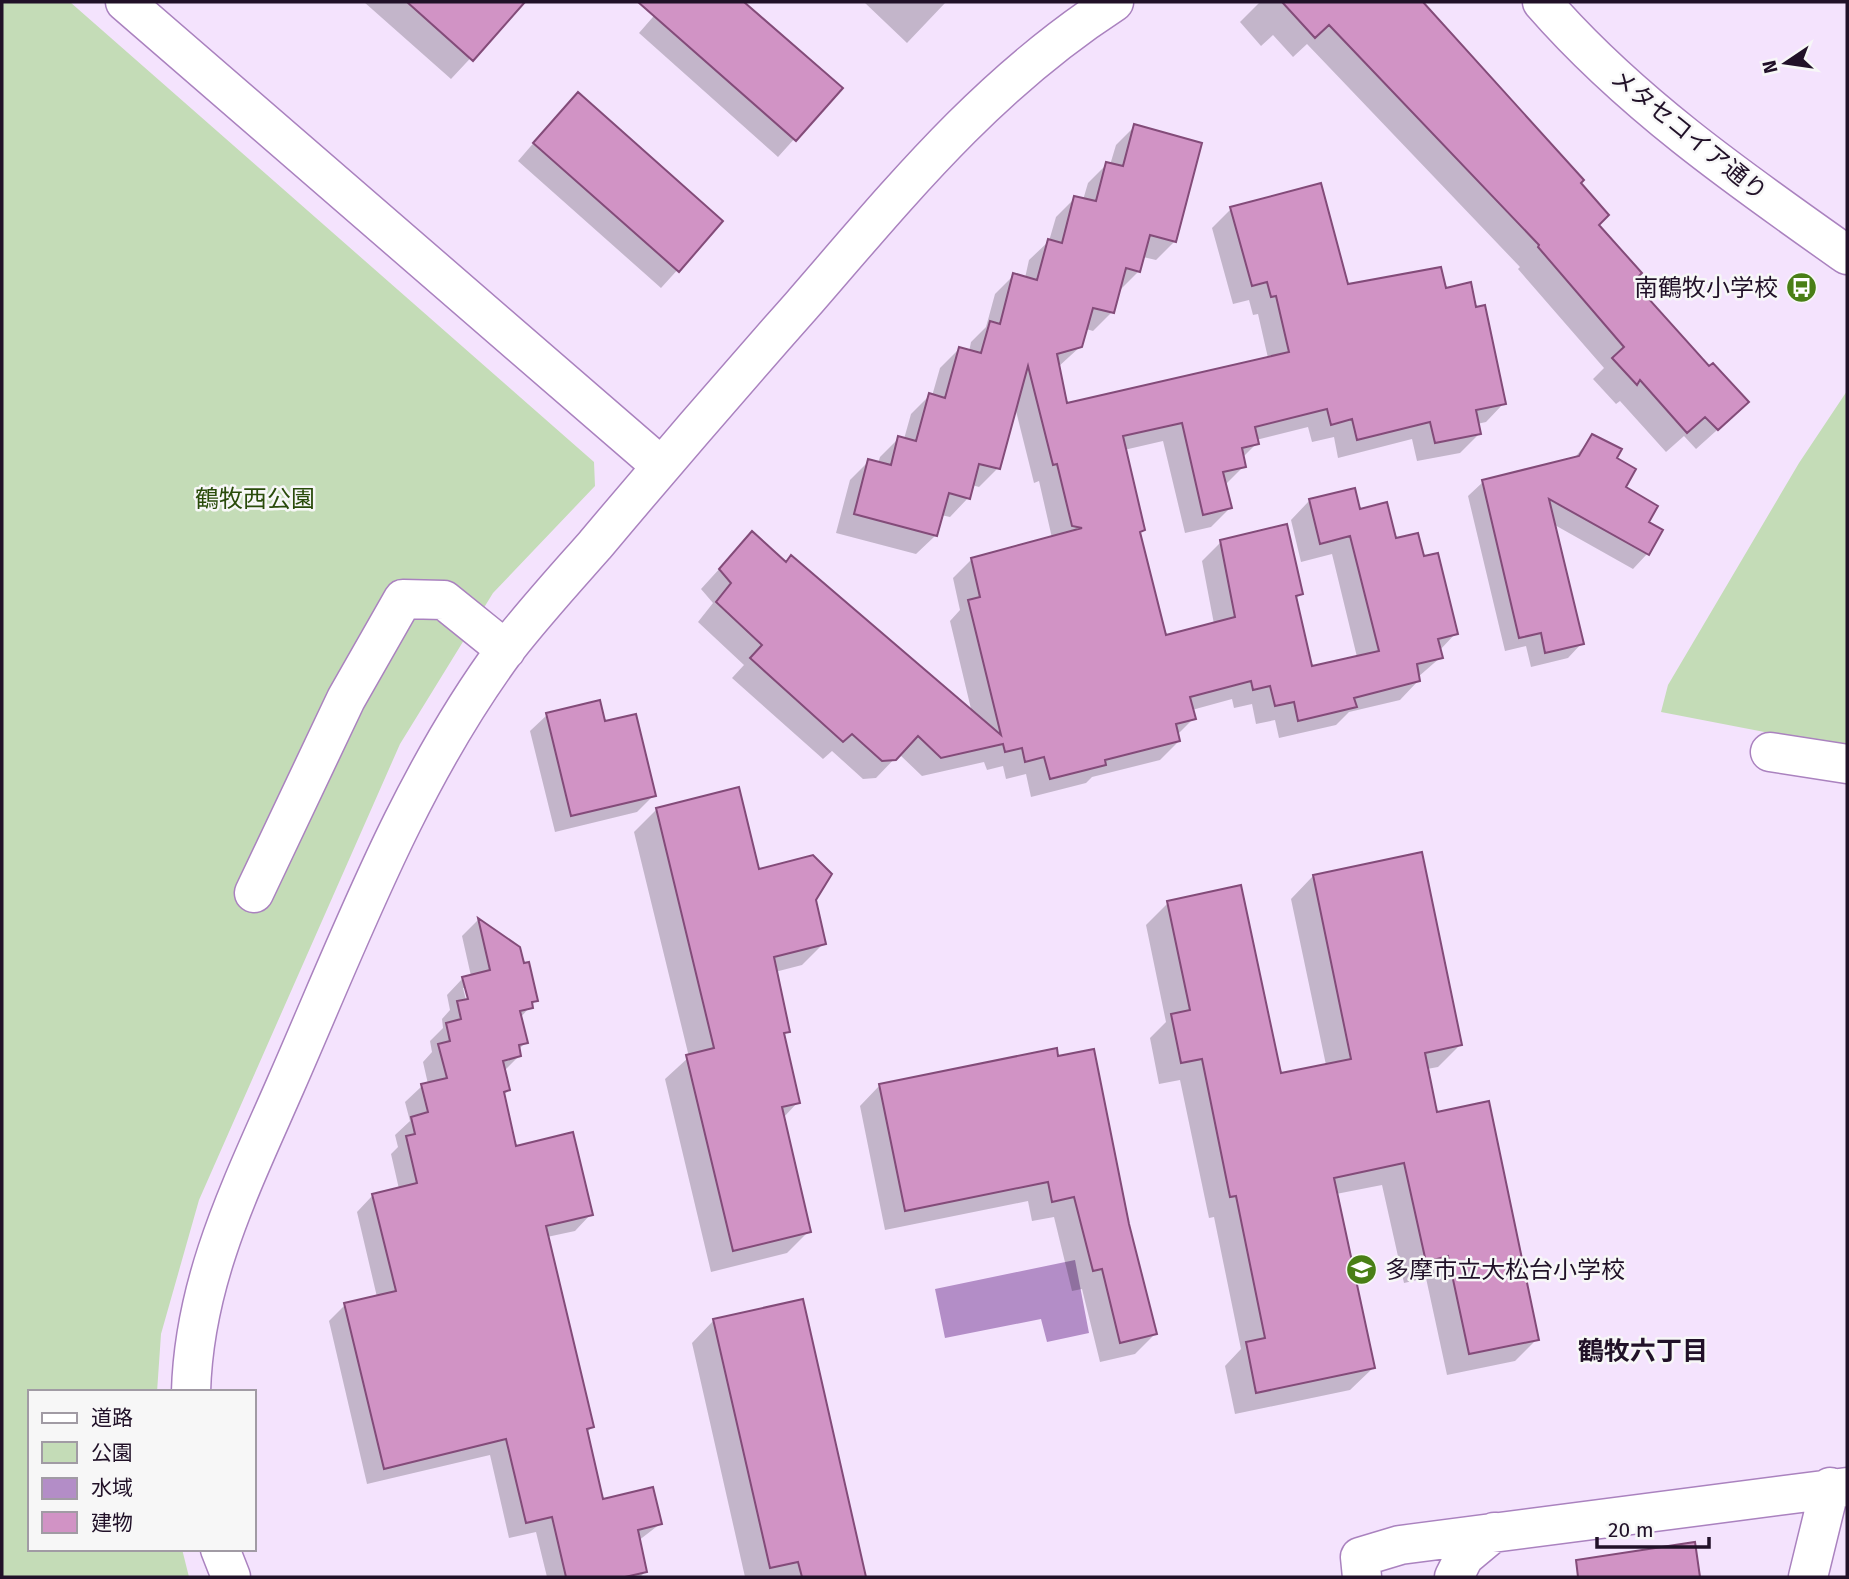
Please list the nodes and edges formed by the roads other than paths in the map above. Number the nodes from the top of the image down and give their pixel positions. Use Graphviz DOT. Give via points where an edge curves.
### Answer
graph roads {
  1 [pos="124,2"];
  2 [pos="1114,2"];
  3 [pos="1542,2"];
  4 [pos="1847,256"];
  5 [pos="661,466"];
  6 [pos="506,650"];
  7 [pos="1770,752"];
  8 [pos="1847,764"];
  9 [pos="254,892"];
  10 [pos="191,1390"];
  11 [pos="1839,1487"];
  12 [pos="1494,1532"];
  13 [pos="221,1551"];
  14 [pos="232,1577"];
  15 [pos="1362,1577"];
  16 [pos="1454,1577"];
  17 [pos="1808,1577"];
  1 -- 5 [label="street"];
  2 -- 5 [label="street" via="993,94 932,155"];
  3 -- 4 [label="street, メタセコイア通り" via="1636,96 1742,181"];
  5 -- 6 [label="street"];
  6 -- 9 [label="street" via="444,600 403,599 346,699"];
  6 -- 10 [label="street" via="399,826 233,1205 207,1274 192,1344"];
  7 -- 8 [label="street"];
  11 -- 12 [label="street"];
  11 -- 17 [label="street"];
  12 -- 15 [label="street" via="1400,1545 1360,1557"];
  12 -- 16 [label="street" via="1464,1557"];
  13 -- 14 [label="street"];
}
